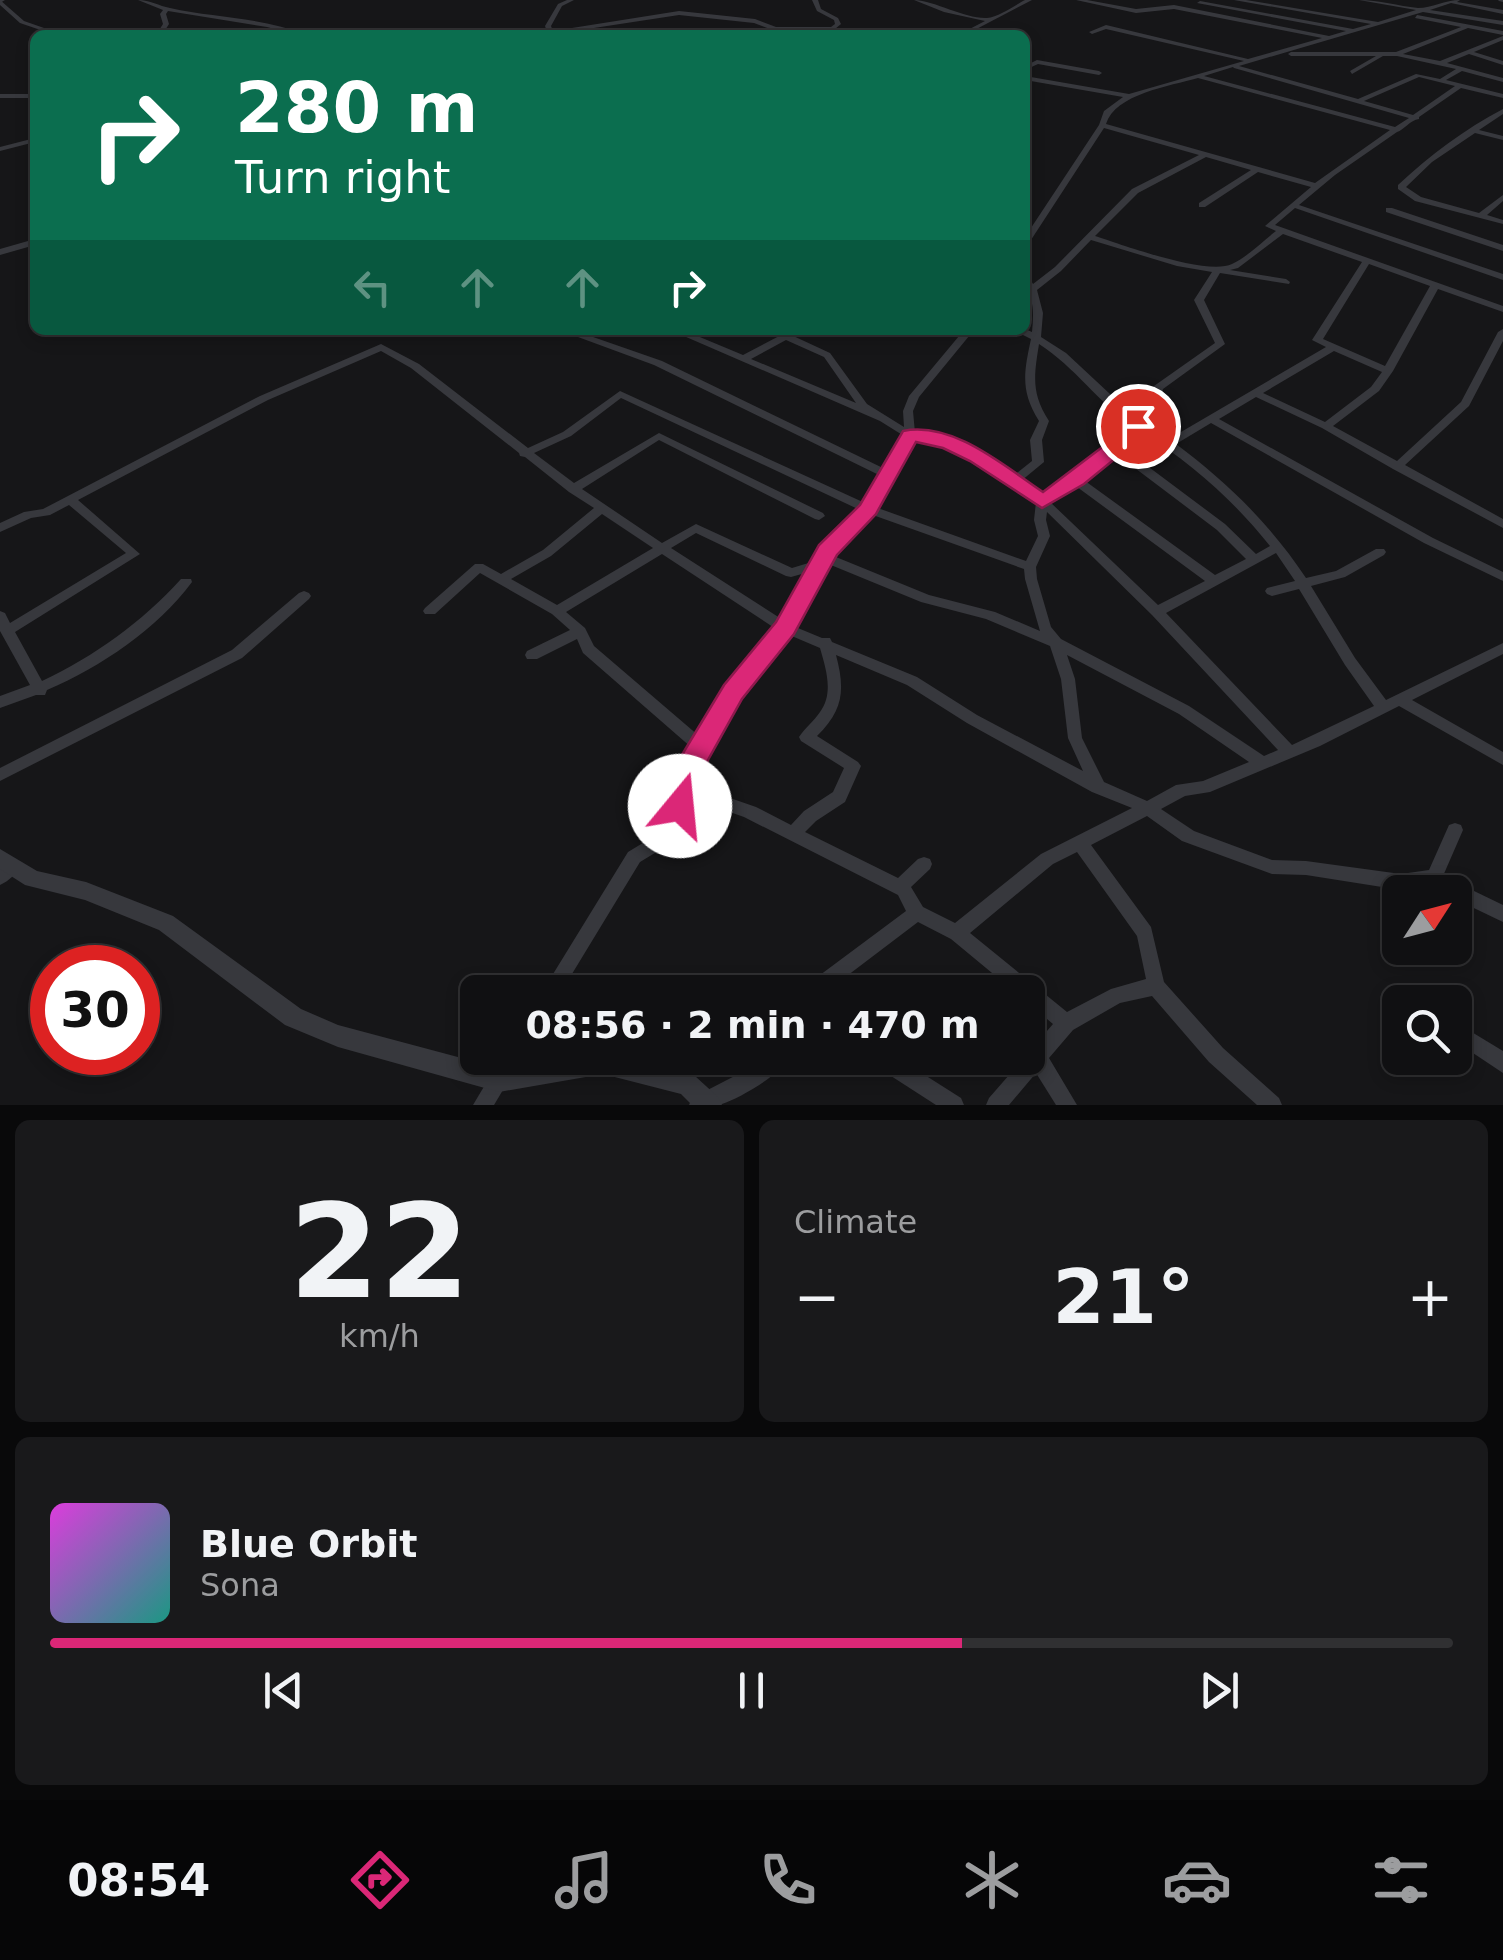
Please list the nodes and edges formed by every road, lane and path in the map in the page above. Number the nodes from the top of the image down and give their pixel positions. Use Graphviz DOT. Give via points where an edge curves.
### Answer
graph roads {
  1 [pos="142,0"];
  2 [pos="570,0"];
  3 [pos="816,0"];
  4 [pos="917,0"];
  5 [pos="1030,0"];
  6 [pos="1079,0"];
  7 [pos="1238,0"];
  8 [pos="1269,0"];
  9 [pos="1362,0"];
  10 [pos="1,1"];
  11 [pos="1454,1"];
  12 [pos="1200,3"];
  13 [pos="1229,4"];
  14 [pos="1261,4"];
  15 [pos="166,9"];
  16 [pos="1421,10"];
  17 [pos="1503,12"];
  18 [pos="1411,15"];
  19 [pos="990,20"];
  20 [pos="1503,22"];
  21 [pos="1379,24"];
  22 [pos="1466,27"];
  23 [pos="46,30"];
  24 [pos="162,30"];
  25 [pos="285,30"];
  26 [pos="550,30"];
  27 [pos="576,30"];
  28 [pos="793,30"];
  29 [pos="832,30"];
  30 [pos="971,30"];
  31 [pos="1354,31"];
  32 [pos="1092,32"];
  33 [pos="1331,37"];
  34 [pos="1500,37"];
  35 [pos="1503,46"];
  36 [pos="1469,52"];
  37 [pos="1279,54"];
  38 [pos="1397,54"];
  39 [pos="1382,55"];
  40 [pos="1254,60"];
  41 [pos="1030,61"];
  42 [pos="1037,62"];
  43 [pos="1503,63"];
  44 [pos="1442,64"];
  45 [pos="1030,66"];
  46 [pos="1231,66"];
  47 [pos="1461,69"];
  48 [pos="1099,72"];
  49 [pos="1352,72"];
  50 [pos="1195,75"];
  51 [pos="1030,79"];
  52 [pos="1442,80"];
  53 [pos="1503,80"];
  54 [pos="1461,85"];
  55 [pos="0,96"];
  56 [pos="30,96"];
  57 [pos="1129,96"];
  58 [pos="1503,96"];
  59 [pos="1359,101"];
  60 [pos="1503,112"];
  61 [pos="1416,118"];
  62 [pos="1102,125"];
  63 [pos="1398,130"];
  64 [pos="1472,130"];
  65 [pos="1503,138"];
  66 [pos="30,141"];
  67 [pos="0,149"];
  68 [pos="1206,154"];
  69 [pos="1255,170"];
  70 [pos="1316,186"];
  71 [pos="1503,196"];
  72 [pos="1293,204"];
  73 [pos="1202,205"];
  74 [pos="1389,210"];
  75 [pos="1481,216"];
  76 [pos="1503,222"];
  77 [pos="1281,231"];
  78 [pos="1030,235"];
  79 [pos="1088,237"];
  80 [pos="30,243"];
  81 [pos="1503,248"];
  82 [pos="0,252"];
  83 [pos="1366,262"];
  84 [pos="1218,271"];
  85 [pos="1503,278"];
  86 [pos="1286,282"];
  87 [pos="1030,283"];
  88 [pos="1434,287"];
  89 [pos="1034,288"];
  90 [pos="1503,309"];
  91 [pos="1503,332"];
  92 [pos="1030,334"];
  93 [pos="578,335"];
  94 [pos="687,335"];
  95 [pos="965,335"];
  96 [pos="786,336"];
  97 [pos="1036,336"];
  98 [pos="1332,347"];
  99 [pos="743,359"];
  100 [pos="1388,370"];
  101 [pos="1255,393"];
  102 [pos="884,419"];
  103 [pos="1213,420"];
  104 [pos="1138,426"];
  105 [pos="1326,426"];
  106 [pos="910,435"];
  107 [pos="1170,444"];
  108 [pos="1115,447"];
  109 [pos="524,454"];
  110 [pos="1397,467"];
  111 [pos="887,474"];
  112 [pos="1076,480"];
  113 [pos="1014,482"];
  114 [pos="573,489"];
  115 [pos="70,499"];
  116 [pos="1042,502"];
  117 [pos="602,508"];
  118 [pos="868,509"];
  119 [pos="819,516"];
  120 [pos="1503,524"];
  121 [pos="0,528"];
  122 [pos="1278,546"];
  123 [pos="662,548"];
  124 [pos="1380,552"];
  125 [pos="1252,558"];
  126 [pos="822,560"];
  127 [pos="1030,567"];
  128 [pos="1503,577"];
  129 [pos="501,579"];
  130 [pos="1213,580"];
  131 [pos="186,582"];
  132 [pos="1304,582"];
  133 [pos="1272,592"];
  134 [pos="304,596"];
  135 [pos="430,610"];
  136 [pos="557,611"];
  137 [pos="1157,612"];
  138 [pos="3,623"];
  139 [pos="785,628"];
  140 [pos="580,631"];
  141 [pos="825,642"];
  142 [pos="1056,643"];
  143 [pos="1503,648"];
  144 [pos="532,656"];
  145 [pos="40,691"];
  146 [pos="1402,701"];
  147 [pos="0,702"];
  148 [pos="1382,706"];
  149 [pos="701,746"];
  150 [pos="1288,752"];
  151 [pos="1503,759"];
  152 [pos="1263,764"];
  153 [pos="0,775"];
  154 [pos="1098,787"];
  155 [pos="680,806"];
  156 [pos="1148,808"];
  157 [pos="1455,830"];
  158 [pos="794,833"];
  159 [pos="1080,843"];
  160 [pos="924,864"];
  161 [pos="4,867"];
  162 [pos="1435,875"];
  163 [pos="1382,879"];
  164 [pos="899,888"];
  165 [pos="1472,898"];
  166 [pos="917,913"];
  167 [pos="1503,914"];
  168 [pos="957,932"];
  169 [pos="560,975"];
  170 [pos="834,975"];
  171 [pos="1156,986"];
  172 [pos="1066,1024"];
  173 [pos="1472,1041"];
  174 [pos="1045,1050"];
  175 [pos="1503,1063"];
  176 [pos="1045,1069"];
  177 [pos="503,1075"];
  178 [pos="758,1075"];
  179 [pos="908,1075"];
  180 [pos="1023,1075"];
  181 [pos="500,1080"];
  182 [pos="705,1103"];
  183 [pos="483,1105"];
  184 [pos="954,1105"];
  185 [pos="996,1105"];
  186 [pos="1068,1105"];
  187 [pos="1272,1105"];
  1 -- 15 [label="street"];
  2 -- 26 [label="street" via="560,5"];
  3 -- 29 [label="street" via="819,10 836,19"];
  4 -- 19 [label="street"];
  5 -- 19 [label="street"];
  6 -- 33 [label="street" via="1136,12 1174,7"];
  7 -- 14 [label="street"];
  8 -- 14 [label="street"];
  9 -- 16 [label="street"];
  10 -- 23 [label="street" via="22,22"];
  11 -- 16 [label="street"];
  11 -- 17 [label="street"];
  12 -- 13 [label="street"];
  13 -- 31 [label="street"];
  14 -- 21 [label="street"];
  15 -- 24 [label="street"];
  15 -- 25 [label="street"];
  16 -- 18 [label="street"];
  16 -- 20 [label="street"];
  18 -- 21 [label="street"];
  18 -- 22 [label="street"];
  19 -- 30 [label="street"];
  21 -- 31 [label="street"];
  22 -- 34 [label="street"];
  22 -- 38 [label="street"];
  27 -- 28 [label="street" via="679,13"];
  31 -- 33 [label="street"];
  32 -- 40 [label="street" via="1106,28"];
  33 -- 37 [label="street"];
  34 -- 35 [label="street"];
  34 -- 36 [label="street"];
  36 -- 43 [label="street"];
  36 -- 44 [label="street"];
  37 -- 39 [label="street"];
  37 -- 40 [label="street"];
  38 -- 39 [label="street"];
  38 -- 44 [label="street"];
  39 -- 49 [label="street"];
  40 -- 46 [label="street"];
  41 -- 42 [label="street"];
  42 -- 45 [label="street"];
  42 -- 48 [label="street"];
  44 -- 47 [label="street"];
  46 -- 50 [label="street"];
  46 -- 59 [label="street"];
  47 -- 52 [label="street"];
  47 -- 53 [label="street"];
  50 -- 57 [label="street"];
  50 -- 63 [label="street"];
  51 -- 57 [label="street"];
  52 -- 54 [label="street"];
  52 -- 59 [label="street" via="1418,75"];
  54 -- 58 [label="street"];
  54 -- 61 [label="street"];
  55 -- 56 [label="street"];
  57 -- 62 [label="street" via="1106,112"];
  59 -- 61 [label="street"];
  60 -- 64 [label="street"];
  61 -- 63 [label="street"];
  62 -- 68 [label="street"];
  62 -- 78 [label="street"];
  63 -- 70 [label="street"];
  64 -- 65 [label="street"];
  64 -- 75 [label="street" via="1401,187 1407,195"];
  66 -- 67 [label="street"];
  68 -- 69 [label="street"];
  68 -- 79 [label="street" via="1134,191"];
  69 -- 70 [label="street"];
  69 -- 73 [label="street"];
  70 -- 72 [label="street"];
  71 -- 75 [label="street"];
  72 -- 77 [label="street" via="1270,223"];
  72 -- 85 [label="street"];
  74 -- 81 [label="street"];
  75 -- 76 [label="street"];
  77 -- 83 [label="street"];
  77 -- 84 [label="street"];
  79 -- 84 [label="street"];
  79 -- 89 [label="street"];
  80 -- 82 [label="street"];
  83 -- 88 [label="street"];
  83 -- 98 [label="street" via="1317,340"];
  84 -- 86 [label="street"];
  84 -- 104 [label="street" via="1199,300 1220,344 1158,388 1152,411"];
  87 -- 89 [label="street"];
  88 -- 90 [label="street"];
  88 -- 100 [label="street"];
  89 -- 97 [label="street"];
  91 -- 110 [label="street" via="1465,404"];
  92 -- 97 [label="street"];
  93 -- 111 [label="street" via="658,363"];
  94 -- 99 [label="street"];
  95 -- 106 [label="street" via="914,396"];
  96 -- 99 [label="street"];
  96 -- 102 [label="street" via="827,355 863,406"];
  97 -- 104 [label="street"];
  97 -- 113 [label="street" via="1026,390 1044,421 1036,440 1038,462"];
  98 -- 100 [label="street"];
  98 -- 101 [label="street"];
  99 -- 102 [label="street"];
  100 -- 105 [label="street"];
  101 -- 103 [label="street"];
  101 -- 105 [label="street"];
  102 -- 106 [label="street"];
  103 -- 107 [label="street"];
  103 -- 128 [label="street"];
  104 -- 107 [label="street"];
  104 -- 108 [label="street"];
  105 -- 110 [label="street"];
  106 -- 111 [label="street"];
  106 -- 113 [label="street" via="949,443"];
  107 -- 122 [label="street"];
  108 -- 112 [label="street"];
  108 -- 125 [label="street"];
  109 -- 114 [label="street"];
  109 -- 115 [label="street" via="415,366 381,348 264,398"];
  109 -- 118 [label="street" via="567,434 620,394"];
  110 -- 120 [label="street"];
  111 -- 118 [label="street"];
  112 -- 116 [label="street"];
  112 -- 130 [label="street"];
  113 -- 116 [label="street"];
  114 -- 117 [label="street"];
  114 -- 119 [label="street" via="658,436"];
  115 -- 121 [label="street"];
  115 -- 138 [label="street" via="134,554"];
  116 -- 127 [label="street" via="1044,536"];
  116 -- 137 [label="street"];
  117 -- 123 [label="street"];
  117 -- 129 [label="street"];
  118 -- 126 [label="street"];
  118 -- 127 [label="street"];
  122 -- 125 [label="street"];
  122 -- 132 [label="street"];
  123 -- 126 [label="street" via="696,528 791,574"];
  123 -- 136 [label="street"];
  123 -- 139 [label="street"];
  124 -- 132 [label="street" via="1340,574"];
  125 -- 130 [label="street"];
  126 -- 139 [label="street"];
  126 -- 142 [label="street"];
  127 -- 142 [label="street" via="1045,628"];
  129 -- 135 [label="street" via="480,568"];
  129 -- 136 [label="street"];
  130 -- 137 [label="street"];
  131 -- 145 [label="street" via="161,612"];
  132 -- 133 [label="street"];
  132 -- 148 [label="street"];
  134 -- 153 [label="street" via="237,654"];
  136 -- 140 [label="street"];
  137 -- 150 [label="street"];
  138 -- 145 [label="street"];
  139 -- 141 [label="street"];
  139 -- 149 [label="street" via="733,692"];
  140 -- 144 [label="street"];
  140 -- 149 [label="street" via="588,649"];
  141 -- 154 [label="street" via="912,681"];
  141 -- 158 [label="street" via="836,703 806,737 853,766 838,797"];
  142 -- 152 [label="street" via="1184,710"];
  142 -- 154 [label="street" via="1075,738"];
  143 -- 146 [label="street"];
  145 -- 147 [label="street"];
  146 -- 148 [label="street"];
  146 -- 151 [label="street"];
  148 -- 150 [label="street"];
  149 -- 155 [label="street"];
  150 -- 152 [label="street"];
  152 -- 156 [label="street"];
  154 -- 156 [label="street"];
  155 -- 158 [label="street" via="707,797"];
  155 -- 169 [label="street" via="667,837 634,856"];
  156 -- 159 [label="street"];
  156 -- 163 [label="street" via="1188,836 1272,867"];
  157 -- 162 [label="street"];
  158 -- 164 [label="street"];
  159 -- 168 [label="street" via="1047,859"];
  159 -- 171 [label="street" via="1146,933"];
  160 -- 164 [label="street"];
  161 -- 181 [label="street" via="166,923 293,1018"];
  164 -- 166 [label="street"];
  165 -- 167 [label="street"];
  166 -- 168 [label="street"];
  166 -- 170 [label="street"];
  168 -- 172 [label="street"];
  171 -- 172 [label="street" via="1116,994"];
  171 -- 187 [label="street" via="1216,1055"];
  172 -- 174 [label="street"];
  173 -- 175 [label="street"];
  176 -- 186 [label="street"];
  177 -- 181 [label="street"];
  178 -- 182 [label="street"];
  179 -- 184 [label="street"];
  180 -- 185 [label="street"];
  181 -- 182 [label="street" via="603,1062 687,1084"];
  181 -- 183 [label="street"];
}
